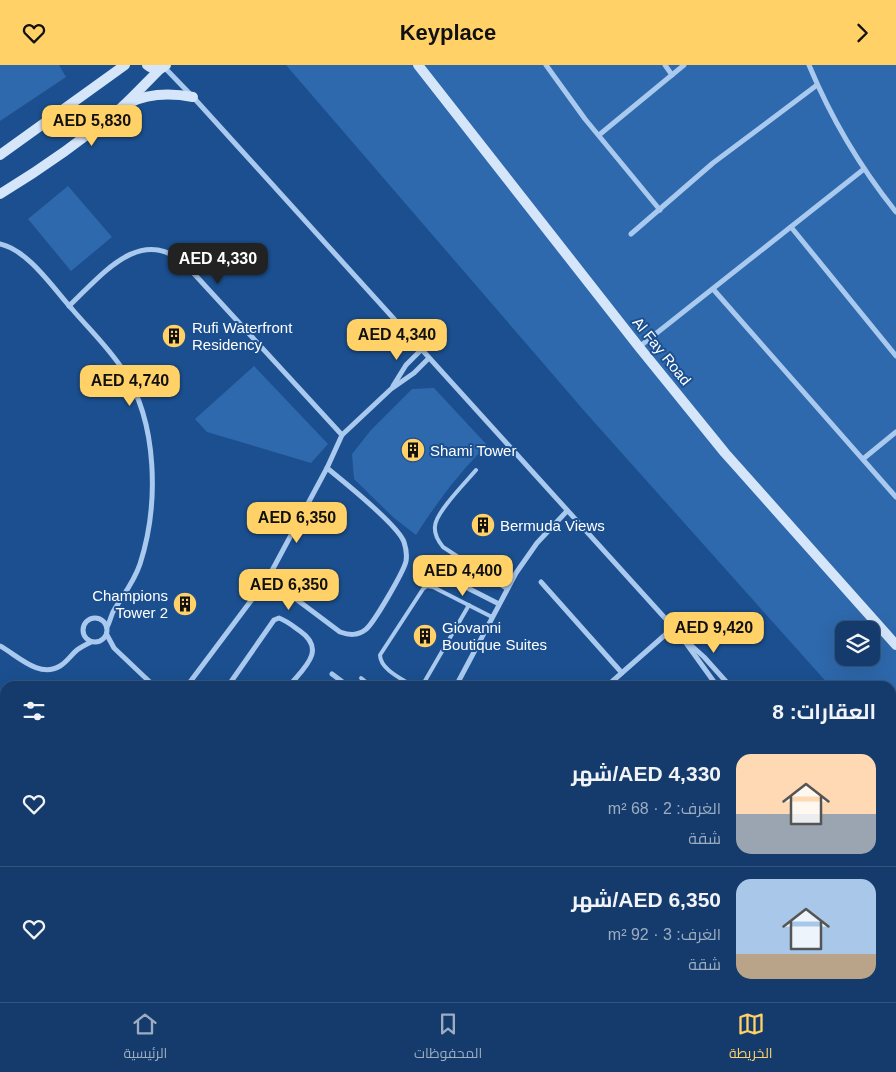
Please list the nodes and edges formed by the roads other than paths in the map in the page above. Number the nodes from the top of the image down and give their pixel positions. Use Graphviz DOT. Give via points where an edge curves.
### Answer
graph roads {
  1 [pos="125,65"];
  2 [pos="147,65"];
  3 [pos="418,65"];
  4 [pos="546,65"];
  5 [pos="665,65"];
  6 [pos="684,65"];
  7 [pos="809,65"];
  8 [pos="164,67"];
  9 [pos="115,69"];
  10 [pos="672,75"];
  11 [pos="817,85"];
  12 [pos="193,97"];
  13 [pos="123,105"];
  14 [pos="599,135"];
  15 [pos="0,155"];
  16 [pos="864,169"];
  17 [pos="0,194"];
  18 [pos="660,209"];
  19 [pos="896,212"];
  20 [pos="791,227"];
  21 [pos="631,234"];
  22 [pos="0,244"];
  23 [pos="713,289"];
  24 [pos="69,306"];
  25 [pos="639,347"];
  26 [pos="421,350"];
  27 [pos="896,356"];
  28 [pos="429,359"];
  29 [pos="391,389"];
  30 [pos="896,433"];
  31 [pos="342,435"];
  32 [pos="863,459"];
  33 [pos="327,468"];
  34 [pos="476,470"];
  35 [pos="896,497"];
  36 [pos="568,511"];
  37 [pos="268,578"];
  38 [pos="450,579"];
  39 [pos="541,582"];
  40 [pos="507,589"];
  41 [pos="500,604"];
  42 [pos="469,605"];
  43 [pos="114,610"];
  44 [pos="492,617"];
  45 [pos="100,619"];
  46 [pos="108,627"];
  47 [pos="674,627"];
  48 [pos="84,635"];
  49 [pos="107,635"];
  50 [pos="683,638"];
  51 [pos="91,642"];
  52 [pos="99,642"];
  53 [pos="896,645"];
  54 [pos="0,646"];
  55 [pos="114,648"];
  56 [pos="79,649"];
  57 [pos="622,673"];
  58 [pos="332,674"];
  59 [pos="361,678"];
  60 [pos="149,681"];
  61 [pos="191,681"];
  62 [pos="231,681"];
  63 [pos="293,681"];
  64 [pos="341,681"];
  65 [pos="365,681"];
  66 [pos="406,681"];
  67 [pos="425,681"];
  68 [pos="459,681"];
  69 [pos="613,681"];
  70 [pos="713,681"];
  71 [pos="726,681"];
  1 -- 9 [label="street"];
  2 -- 8 [label="street" via="151,68"];
  3 -- 25 [label="street, Al Fay Road"];
  4 -- 14 [label="street"];
  5 -- 10 [label="street"];
  6 -- 10 [label="street"];
  7 -- 11 [label="street"];
  8 -- 12 [label="street"];
  8 -- 13 [label="street"];
  9 -- 15 [label="street"];
  10 -- 14 [label="street"];
  11 -- 16 [label="street"];
  11 -- 18 [label="street" via="713,163"];
  12 -- 13 [label="street" via="152,95"];
  12 -- 26 [label="street"];
  13 -- 17 [label="street" via="64,151"];
  14 -- 18 [label="street"];
  16 -- 19 [label="street"];
  16 -- 20 [label="street"];
  18 -- 21 [label="street"];
  20 -- 23 [label="street"];
  20 -- 27 [label="street"];
  22 -- 24 [label="street" via="17,251 29,261"];
  23 -- 25 [label="street"];
  23 -- 32 [label="street"];
  24 -- 31 [label="street" via="111,266 130,253 150,249 170,253 186,265"];
  24 -- 43 [label="street" via="132,385 140,403 149,444 152,490 147,536 135,576"];
  25 -- 53 [label="street, Al Fay Road" via="725,453"];
  26 -- 28 [label="street"];
  26 -- 29 [label="street" via="406,365"];
  28 -- 29 [label="street"];
  28 -- 36 [label="street"];
  29 -- 31 [label="street"];
  30 -- 32 [label="street"];
  31 -- 33 [label="street"];
  32 -- 35 [label="street"];
  33 -- 37 [label="street"];
  33 -- 37 [label="street" via="400,534 406,552 403,570 370,626 352,635 340,632"];
  34 -- 40 [label="lane" via="436,519 436,537 443,547"];
  36 -- 40 [label="street" via="526,557"];
  36 -- 47 [label="street"];
  37 -- 61 [label="street"];
  38 -- 41 [label="street"];
  39 -- 57 [label="street"];
  40 -- 41 [label="street"];
  41 -- 44 [label="street"];
  42 -- 44 [label="lane"];
  42 -- 66 [label="lane" via="433,587 423,589 380,655 384,666"];
  42 -- 67 [label="lane"];
  43 -- 45 [label="street"];
  43 -- 46 [label="street"];
  44 -- 68 [label="street"];
  45 -- 46 [label="street"];
  45 -- 48 [label="street" via="92,618 85,623"];
  46 -- 49 [label="street"];
  47 -- 50 [label="street"];
  47 -- 57 [label="street"];
  48 -- 51 [label="street"];
  48 -- 56 [label="street"];
  49 -- 52 [label="street"];
  49 -- 55 [label="street"];
  50 -- 70 [label="street"];
  50 -- 71 [label="street"];
  51 -- 52 [label="street"];
  51 -- 56 [label="street"];
  52 -- 55 [label="street"];
  54 -- 56 [label="street" via="42,670 59,667"];
  55 -- 60 [label="street"];
  57 -- 69 [label="street"];
  58 -- 64 [label="street"];
  59 -- 65 [label="lane"];
  62 -- 63 [label="street" via="274,620 279,618 308,637 313,649 310,661"];
}
